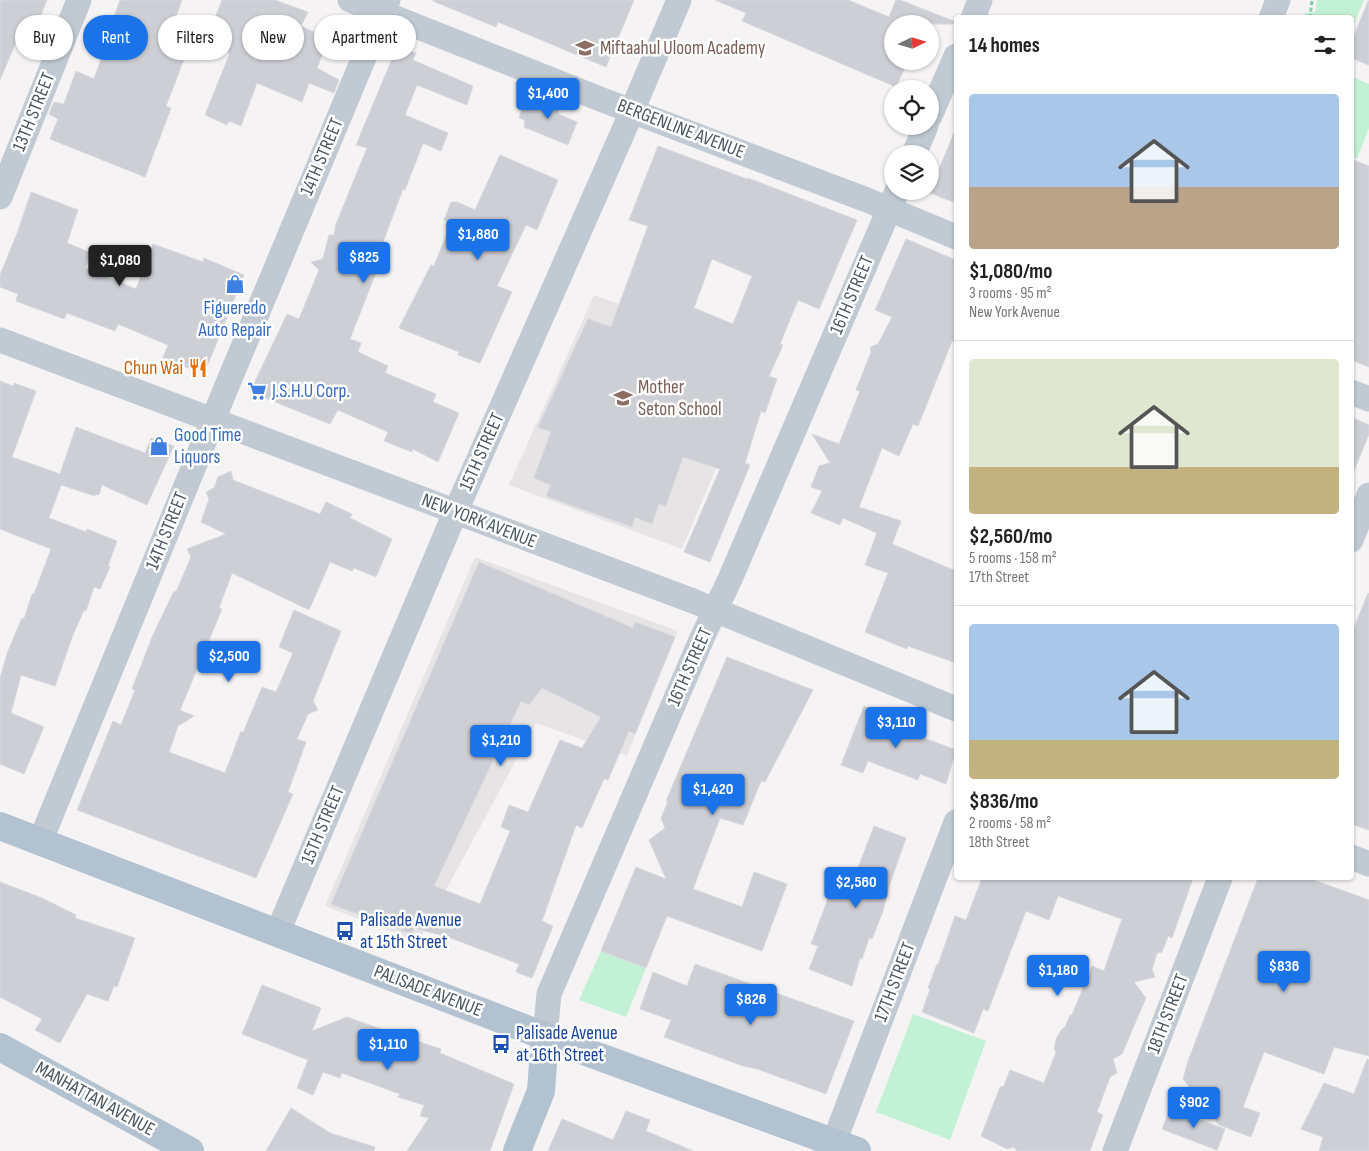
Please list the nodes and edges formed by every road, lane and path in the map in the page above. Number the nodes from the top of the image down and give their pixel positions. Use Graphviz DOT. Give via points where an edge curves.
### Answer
graph roads {
  1 [pos="79,0"];
  2 [pos="350,0"];
  3 [pos="679,0"];
  4 [pos="980,0"];
  5 [pos="1278,0"];
  6 [pos="1312,0"];
  7 [pos="385,7"];
  8 [pos="974,15"];
  9 [pos="1272,15"];
  10 [pos="1310,15"];
  11 [pos="954,61"];
  12 [pos="939,95"];
  13 [pos="632,110"];
  14 [pos="0,197"];
  15 [pos="884,197"];
  16 [pos="893,200"];
  17 [pos="954,236"];
  18 [pos="0,340"];
  19 [pos="1354,393"];
  20 [pos="1369,399"];
  21 [pos="213,420"];
  22 [pos="1369,495"];
  23 [pos="455,513"];
  24 [pos="1354,532"];
  25 [pos="715,610"];
  26 [pos="954,708"];
  27 [pos="0,826"];
  28 [pos="954,828"];
  29 [pos="40,842"];
  30 [pos="1354,858"];
  31 [pos="1369,864"];
  32 [pos="1219,880"];
  33 [pos="277,934"];
  34 [pos="545,1036"];
  35 [pos="0,1046"];
  36 [pos="846,1146"];
  37 [pos="190,1151"];
  38 [pos="516,1151"];
  39 [pos="1115,1151"];
  1 -- 14 [label="street, 13TH STREET"];
  2 -- 7 [label="street, BERGENLINE AVENUE"];
  3 -- 13 [label="street, 15TH STREET"];
  4 -- 8 [label="street"];
  5 -- 9 [label="street"];
  6 -- 10 [label="path"];
  7 -- 13 [label="street, BERGENLINE AVENUE"];
  7 -- 21 [label="street, 14TH STREET"];
  11 -- 12 [label="street"];
  13 -- 15 [label="street, BERGENLINE AVENUE"];
  13 -- 23 [label="street, 15TH STREET"];
  16 -- 17 [label="street, BERGENLINE AVENUE"];
  16 -- 25 [label="street, 16TH STREET"];
  18 -- 21 [label="street, NEW YORK AVENUE"];
  19 -- 20 [label="street"];
  21 -- 23 [label="street, NEW YORK AVENUE"];
  21 -- 29 [label="street, 14TH STREET"];
  22 -- 24 [label="street"];
  23 -- 25 [label="street, NEW YORK AVENUE"];
  23 -- 33 [label="street, 15TH STREET"];
  25 -- 26 [label="street, NEW YORK AVENUE"];
  25 -- 34 [label="street, 16TH STREET" via="549,994"];
  27 -- 29 [label="main road, PALISADE AVENUE"];
  28 -- 36 [label="street, 17TH STREET"];
  29 -- 33 [label="main road, PALISADE AVENUE"];
  30 -- 31 [label="street"];
  32 -- 39 [label="street, 18TH STREET"];
  33 -- 34 [label="main road, PALISADE AVENUE"];
  34 -- 36 [label="main road, PALISADE AVENUE"];
  34 -- 38 [label="main road, 16TH STREET" via="541,1091"];
  35 -- 37 [label="main road, MANHATTAN AVENUE"];
}
